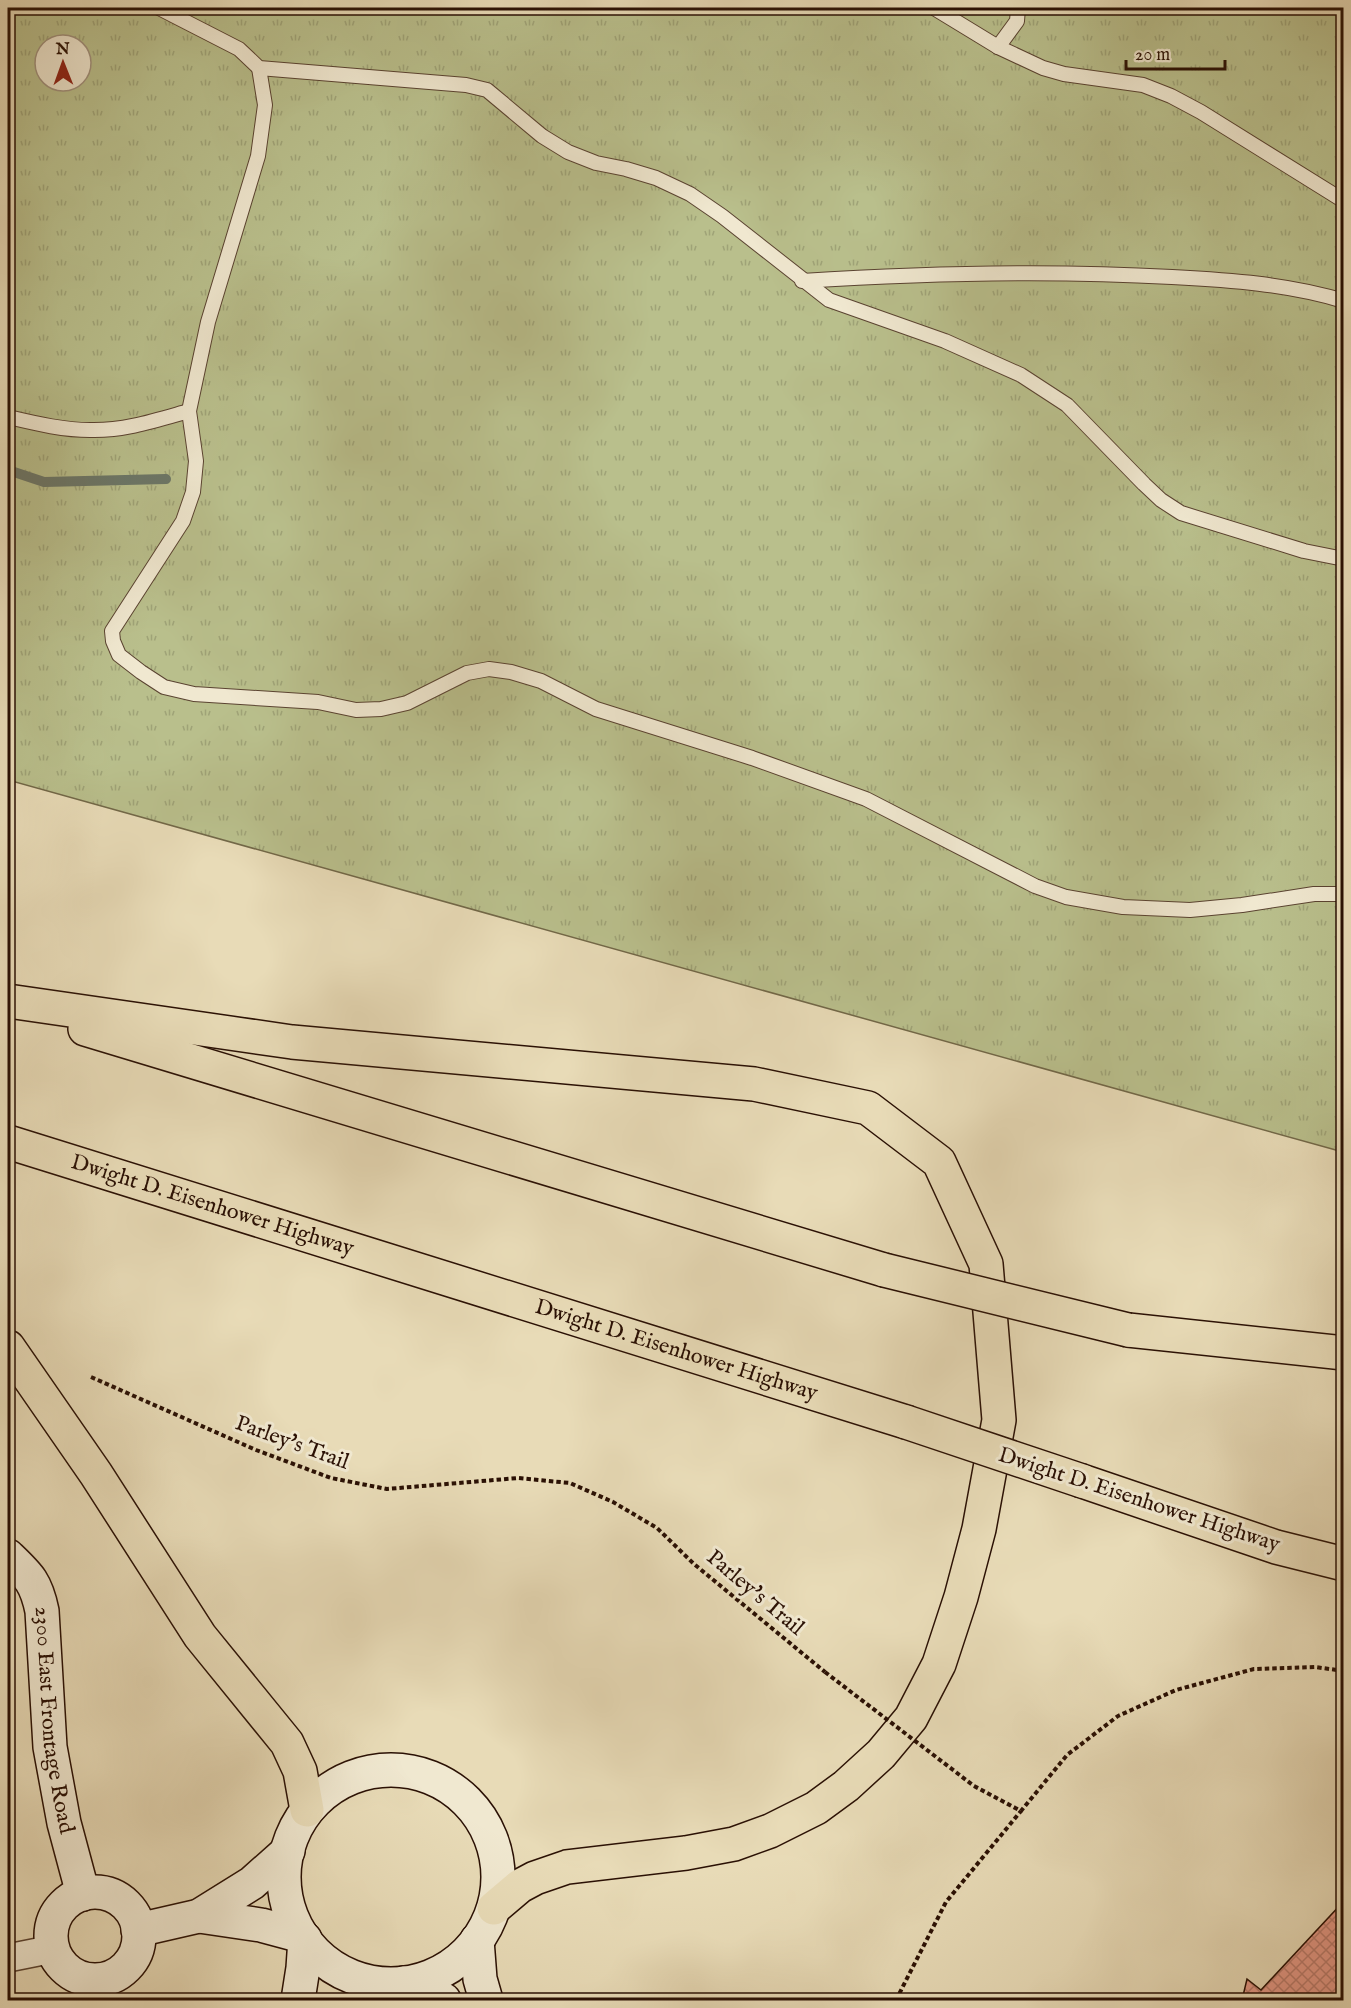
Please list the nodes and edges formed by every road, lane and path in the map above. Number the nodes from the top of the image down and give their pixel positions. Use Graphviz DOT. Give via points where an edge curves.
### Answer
graph roads {
  1 [pos="159,8"];
  2 [pos="934,8"];
  3 [pos="1018,8"];
  4 [pos="998,47"];
  5 [pos="259,68"];
  6 [pos="1344,201"];
  7 [pos="802,281"];
  8 [pos="1344,300"];
  9 [pos="189,411"];
  10 [pos="8,417"];
  11 [pos="1344,559"];
  12 [pos="1344,894"];
  13 [pos="8,1003"];
  14 [pos="8,1142"];
  15 [pos="8,1347"];
  16 [pos="1344,1353"];
  17 [pos="91,1377"];
  18 [pos="8,1556"];
  19 [pos="1344,1564"];
  20 [pos="1344,1671"];
  21 [pos="307,1810"];
  22 [pos="1021,1811"];
  23 [pos="288,1851"];
  24 [pos="83,1894"];
  25 [pos="494,1908"];
  26 [pos="199,1916"];
  27 [pos="138,1930"];
  28 [pos="303,1937"];
  29 [pos="477,1940"];
  30 [pos="53,1949"];
  31 [pos="8,1958"];
  32 [pos="392,1983"];
  33 [pos="89,1990"];
  34 [pos="298,2001"];
  35 [pos="345,2001"];
  36 [pos="444,2001"];
  37 [pos="486,2001"];
  38 [pos="896,2001"];
  1 -- 5 [label="lane" via="239,49"];
  2 -- 4 [label="lane"];
  3 -- 4 [label="lane" via="1017,21"];
  4 -- 6 [label="lane" via="1064,74 1143,85 1171,96"];
  5 -- 7 [label="lane" via="487,90 542,136 568,152 596,164 656,178 690,194"];
  5 -- 9 [label="lane" via="265,105 258,156 208,322"];
  7 -- 8 [label="lane" via="901,275 1153,275 1273,285"];
  7 -- 11 [label="lane" via="829,300 945,341 1021,375 1067,405 1144,484 1181,513 1304,551"];
  9 -- 10 [label="lane" via="139,425 90,430"];
  9 -- 12 [label="lane" via="196,461 183,521 112,631 118,655 164,687 194,694 381,709 407,703 467,673 489,669 511,672 542,681 596,709 752,758 866,800 1035,886 1066,897 1123,908 1190,910 1314,894"];
  13 -- 16 [label="highway, bridge" via="884,1270 1128,1330"];
  13 -- 25 [label="highway" via="292,1042 754,1084 868,1108 939,1162 986,1264 999,1420 979,1529 958,1605 939,1664 911,1718 881,1754 846,1786 816,1808 770,1831 704,1850 560,1869 520,1886"];
  14 -- 19 [label="highway, Dwight D. Eisenhower Highway, bridge" via="906,1422 1276,1547"];
  15 -- 21 [label="highway" via="96,1474 200,1636 287,1743 300,1771"];
  17 -- 22 [label="path, Parley's Trail, bridge" via="256,1450 331,1478 387,1489 518,1478 570,1483 613,1502 657,1528 694,1564 825,1672 974,1786"];
  18 -- 24 [label="main road, 2300 East Frontage Road" via="29,1576 40,1602 50,1747"];
  20 -- 22 [label="path" via="1315,1667 1254,1669 1176,1690 1118,1716 1067,1755"];
  21 -- 23 [label="main road"];
  21 -- 25 [label="main road" via="336,1786 372,1772 409,1772 443,1784 471,1806 491,1837 498,1872"];
  22 -- 38 [label="path" via="946,1902"];
  23 -- 26 [label="main road" via="252,1883"];
  23 -- 28 [label="main road" via="284,1882 287,1900"];
  24 -- 27 [label="main road" via="101,1893 121,1901 135,1918"];
  24 -- 30 [label="main road" via="67,1902 58,1913 51,1933"];
  25 -- 29 [label="main road"];
  26 -- 27 [label="main road"];
  26 -- 28 [label="main road" via="261,1925"];
  27 -- 33 [label="main road" via="138,1946 128,1965"];
  28 -- 32 [label="main road" via="328,1963 344,1973"];
  28 -- 34 [label="main road"];
  29 -- 32 [label="main road" via="465,1954 435,1974"];
  29 -- 37 [label="main road"];
  30 -- 31 [label="street"];
  30 -- 33 [label="main road" via="59,1961"];
  32 -- 35 [label="main road" via="360,1991"];
  32 -- 36 [label="main road" via="426,1990"];
}
